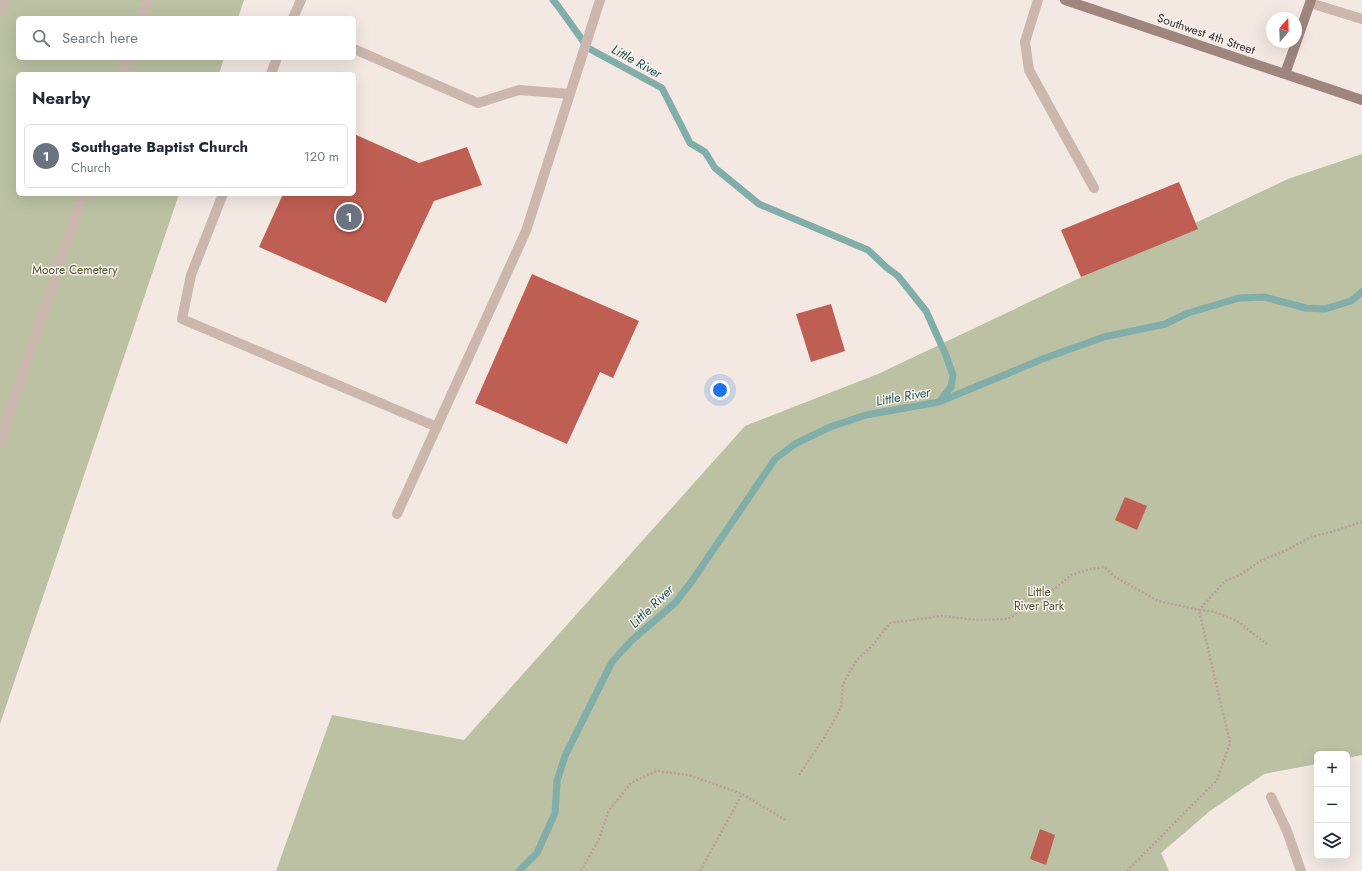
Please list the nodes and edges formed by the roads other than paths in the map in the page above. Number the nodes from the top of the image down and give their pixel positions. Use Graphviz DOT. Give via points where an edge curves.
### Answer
graph roads {
  1 [pos="3,0"];
  2 [pos="148,0"];
  3 [pos="301,0"];
  4 [pos="600,0"];
  5 [pos="1038,0"];
  6 [pos="1065,0"];
  7 [pos="1310,1"];
  8 [pos="0,10"];
  9 [pos="143,16"];
  10 [pos="294,16"];
  11 [pos="1362,19"];
  12 [pos="356,50"];
  13 [pos="128,60"];
  14 [pos="276,60"];
  15 [pos="124,72"];
  16 [pos="272,72"];
  17 [pos="1285,74"];
  18 [pos="570,94"];
  19 [pos="1362,100"];
  20 [pos="1094,188"];
  21 [pos="82,196"];
  22 [pos="222,196"];
  23 [pos="437,427"];
  24 [pos="0,441"];
  25 [pos="397,514"];
  26 [pos="1271,797"];
  27 [pos="1301,871"];
  1 -- 8 [label="street"];
  2 -- 9 [label="street"];
  3 -- 10 [label="street"];
  4 -- 18 [label="street"];
  5 -- 20 [label="street" via="1026,42 1029,70"];
  6 -- 17 [label="main road, Southwest 4th Street"];
  7 -- 11 [label="street"];
  7 -- 17 [label="main road"];
  12 -- 18 [label="street" via="478,103 519,90"];
  13 -- 15 [label="street"];
  14 -- 16 [label="street"];
  17 -- 19 [label="main road, Southwest 4th Street"];
  18 -- 23 [label="street" via="526,231"];
  21 -- 24 [label="street"];
  22 -- 23 [label="street" via="191,275 182,319"];
  23 -- 25 [label="street"];
  26 -- 27 [label="street" via="1287,831"];
}
